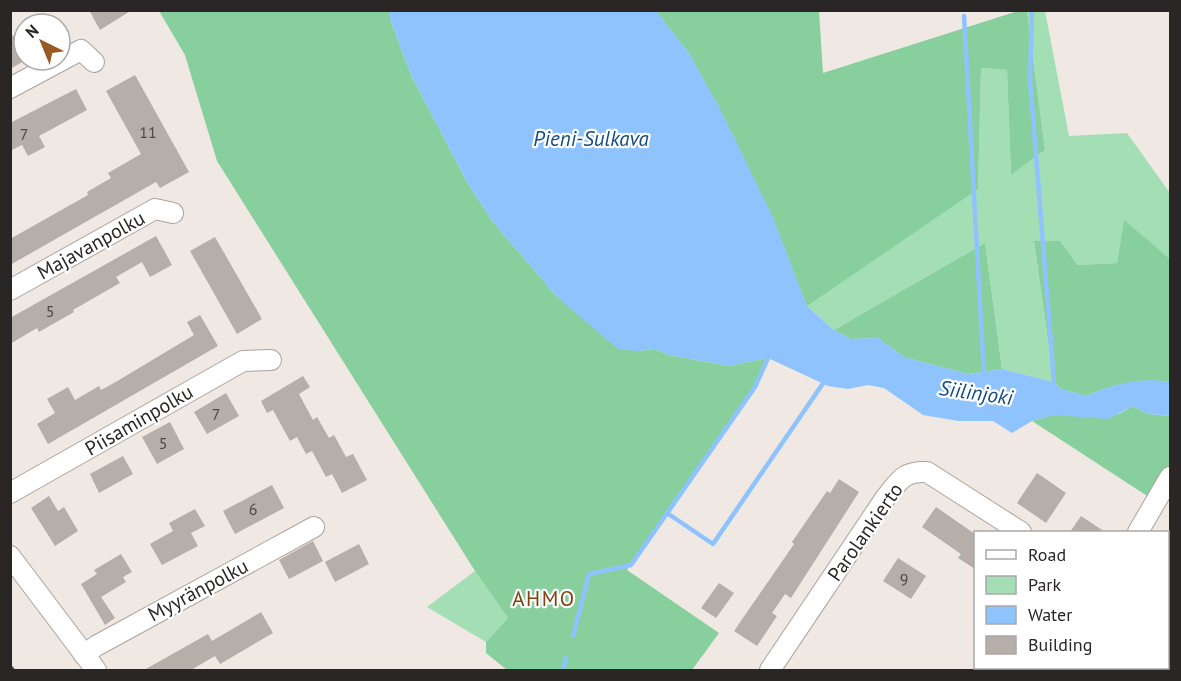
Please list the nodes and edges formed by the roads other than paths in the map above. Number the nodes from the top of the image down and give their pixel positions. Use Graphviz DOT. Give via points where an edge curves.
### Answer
graph roads {
  1 [pos="94,62"];
  2 [pos="10,88"];
  3 [pos="173,213"];
  4 [pos="10,290"];
  5 [pos="271,360"];
  6 [pos="1170,477"];
  7 [pos="10,493"];
  8 [pos="314,527"];
  9 [pos="1019,531"];
  10 [pos="1139,531"];
  11 [pos="10,556"];
  12 [pos="90,663"];
  13 [pos="770,670"];
  1 -- 2 [label="street" via="81,50"];
  3 -- 4 [label="street, Majavanpolku" via="155,209"];
  5 -- 7 [label="street, Piisaminpolku" via="243,361"];
  6 -- 10 [label="street"];
  8 -- 12 [label="street, Myyränpolku" via="96,646"];
  9 -- 13 [label="street, Parolankierto" via="927,472 904,475"];
  11 -- 12 [label="street"];
}
